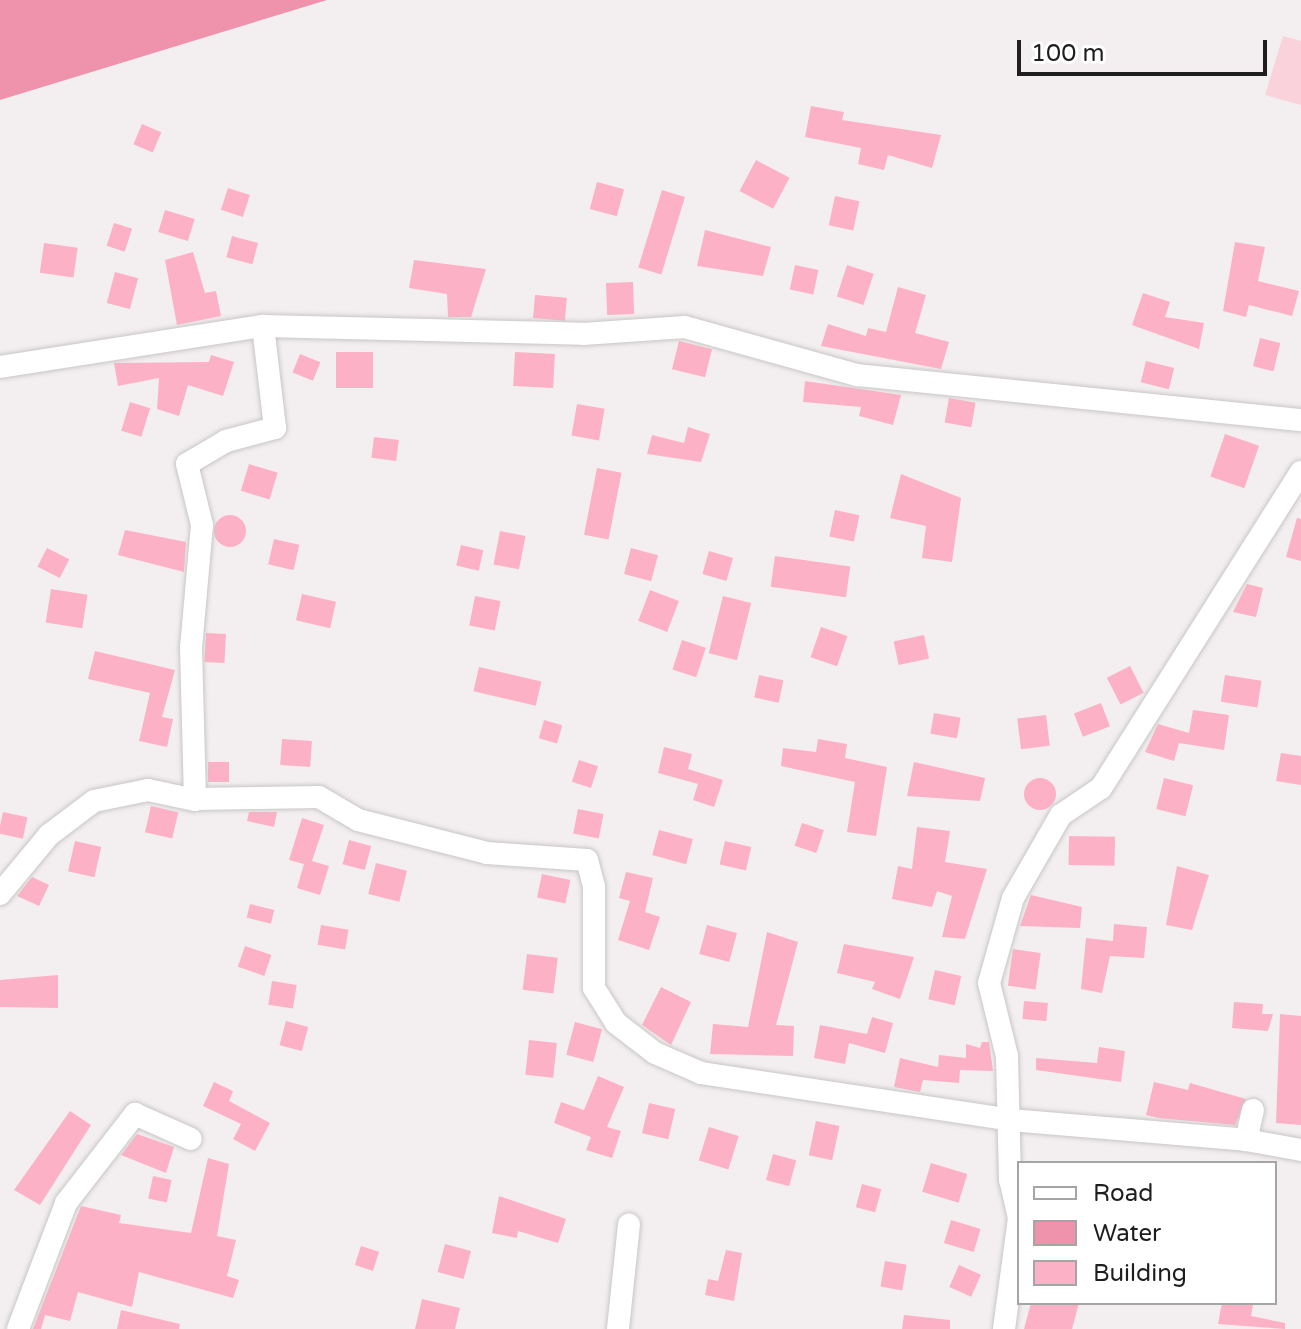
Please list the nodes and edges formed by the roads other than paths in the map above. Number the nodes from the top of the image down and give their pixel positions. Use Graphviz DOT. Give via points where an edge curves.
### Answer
graph roads {
  1 [pos="263,326"];
  2 [pos="0,367"];
  3 [pos="1301,420"];
  4 [pos="1301,472"];
  5 [pos="195,799"];
  6 [pos="0,894"];
  7 [pos="1253,1110"];
  8 [pos="1010,1120"];
  9 [pos="191,1139"];
  10 [pos="1246,1140"];
  11 [pos="1301,1150"];
  12 [pos="1017,1196"];
  13 [pos="629,1225"];
  14 [pos="1017,1233"];
  15 [pos="18,1329"];
  16 [pos="618,1329"];
  17 [pos="1004,1329"];
  1 -- 2 [label="street"];
  1 -- 3 [label="street" via="583,334 685,327 857,375"];
  1 -- 5 [label="street" via="275,428 226,441 187,464 202,525 191,648"];
  4 -- 8 [label="street" via="1101,788 1061,815 1023,876 989,983 1007,1056"];
  5 -- 6 [label="street" via="148,790 94,801 49,835"];
  5 -- 8 [label="street" via="319,797 358,820 487,853 587,860 594,886 594,988 616,1023 655,1053 701,1073"];
  7 -- 10 [label="street"];
  8 -- 10 [label="street"];
  8 -- 12 [label="street"];
  9 -- 15 [label="street" via="135,1114 66,1203"];
  10 -- 11 [label="street"];
  13 -- 16 [label="street"];
  14 -- 17 [label="street"];
}
